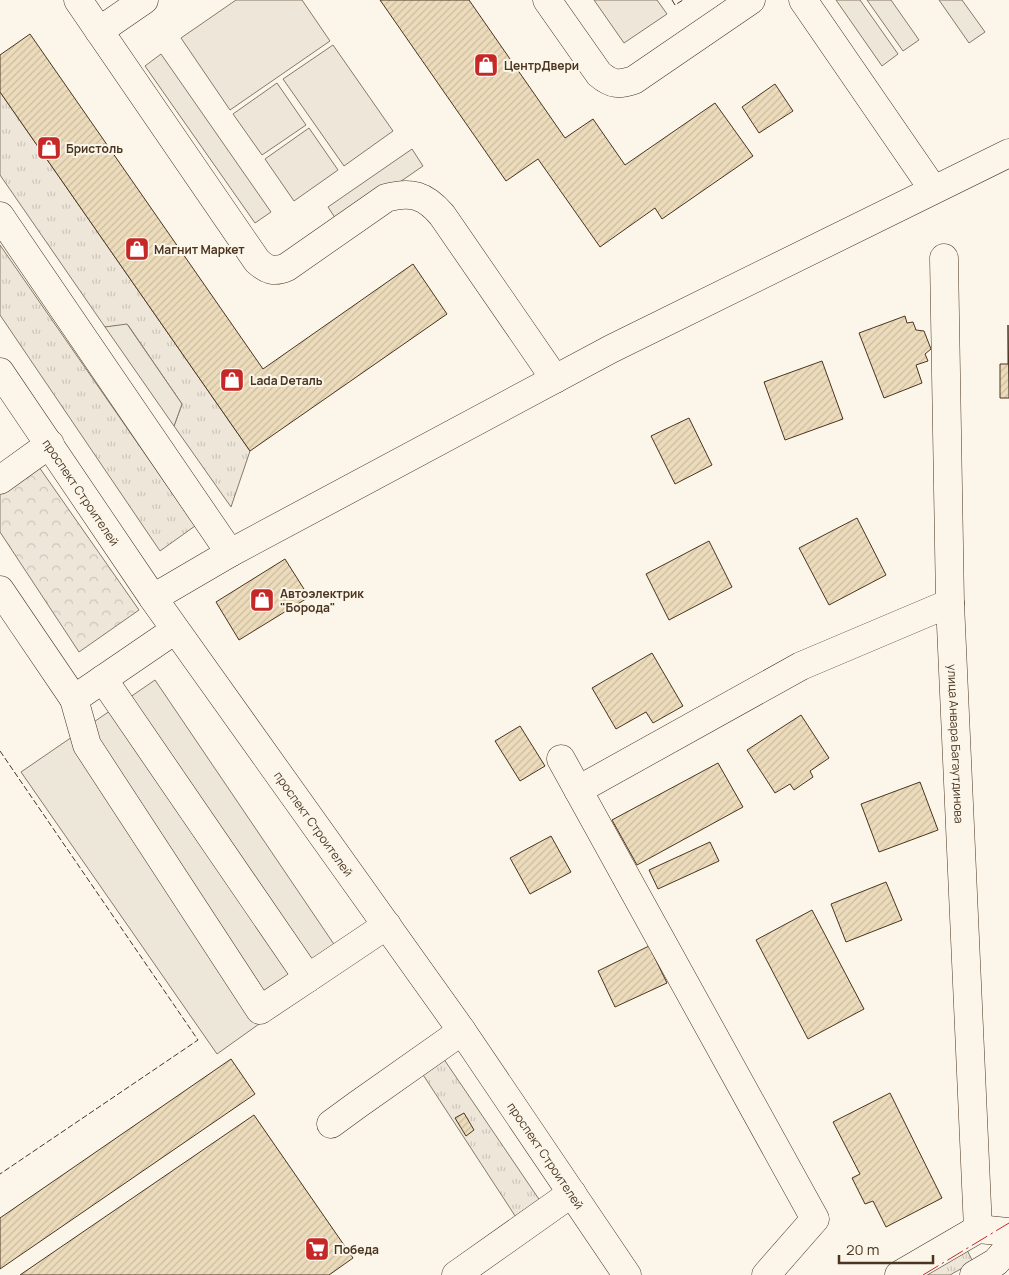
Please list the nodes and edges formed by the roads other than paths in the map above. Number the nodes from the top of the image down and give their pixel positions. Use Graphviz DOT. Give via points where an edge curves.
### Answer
graph roads {
  1 [pos="78,0"];
  2 [pos="144,0"];
  3 [pos="547,0"];
  4 [pos="751,0"];
  5 [pos="803,0"];
  6 [pos="99,31"];
  7 [pos="1009,153"];
  8 [pos="933,189"];
  9 [pos="0,216"];
  10 [pos="944,258"];
  11 [pos="0,372"];
  12 [pos="555,379"];
  13 [pos="50,444"];
  14 [pos="0,480"];
  15 [pos="230,553"];
  16 [pos="0,590"];
  17 [pos="153,598"];
  18 [pos="950,603"];
  19 [pos="176,630"];
  20 [pos="104,678"];
  21 [pos="74,699"];
  22 [pos="561,759"];
  23 [pos="578,790"];
  24 [pos="387,925"];
  25 [pos="308,978"];
  26 [pos="462,1031"];
  27 [pos="331,1124"];
  28 [pos="572,1193"];
  29 [pos="978,1229"];
  30 [pos="1009,1232"];
  31 [pos="1009,1247"];
  32 [pos="623,1274"];
  33 [pos="456,1275"];
  34 [pos="766,1275"];
  35 [pos="899,1275"];
  36 [pos="974,1275"];
  1 -- 6 [label="street"];
  2 -- 6 [label="street"];
  3 -- 4 [label="street" via="599,74 606,80 622,84 634,80"];
  5 -- 8 [label="street"];
  6 -- 12 [label="street" via="264,268 279,271 286,267 386,198 400,194 425,199 442,215"];
  7 -- 8 [label="street"];
  8 -- 12 [label="street"];
  9 -- 15 [label="street"];
  10 -- 18 [label="street, улица Анвара Багаутдинова"];
  11 -- 13 [label="street, проспект Строителей"];
  12 -- 15 [label="street"];
  13 -- 14 [label="street"];
  13 -- 17 [label="street, проспект Строителей"];
  15 -- 17 [label="street"];
  16 -- 21 [label="street"];
  17 -- 19 [label="street, проспект Строителей"];
  18 -- 23 [label="street" via="801,666"];
  18 -- 29 [label="street, улица Анвара Багаутдинова"];
  19 -- 20 [label="street"];
  19 -- 24 [label="street, проспект Строителей"];
  20 -- 21 [label="street"];
  20 -- 25 [label="street"];
  21 -- 25 [label="street" via="87,745 260,1010"];
  22 -- 23 [label="street"];
  23 -- 34 [label="street" via="815,1219"];
  24 -- 25 [label="street"];
  24 -- 26 [label="street, проспект Строителей"];
  26 -- 27 [label="street"];
  26 -- 28 [label="street, проспект Строителей"];
  28 -- 32 [label="street, проспект Строителей"];
  28 -- 33 [label="street"];
  29 -- 30 [label="street"];
  29 -- 35 [label="street"];
  31 -- 36 [label="street" via="996,1262"];
}
